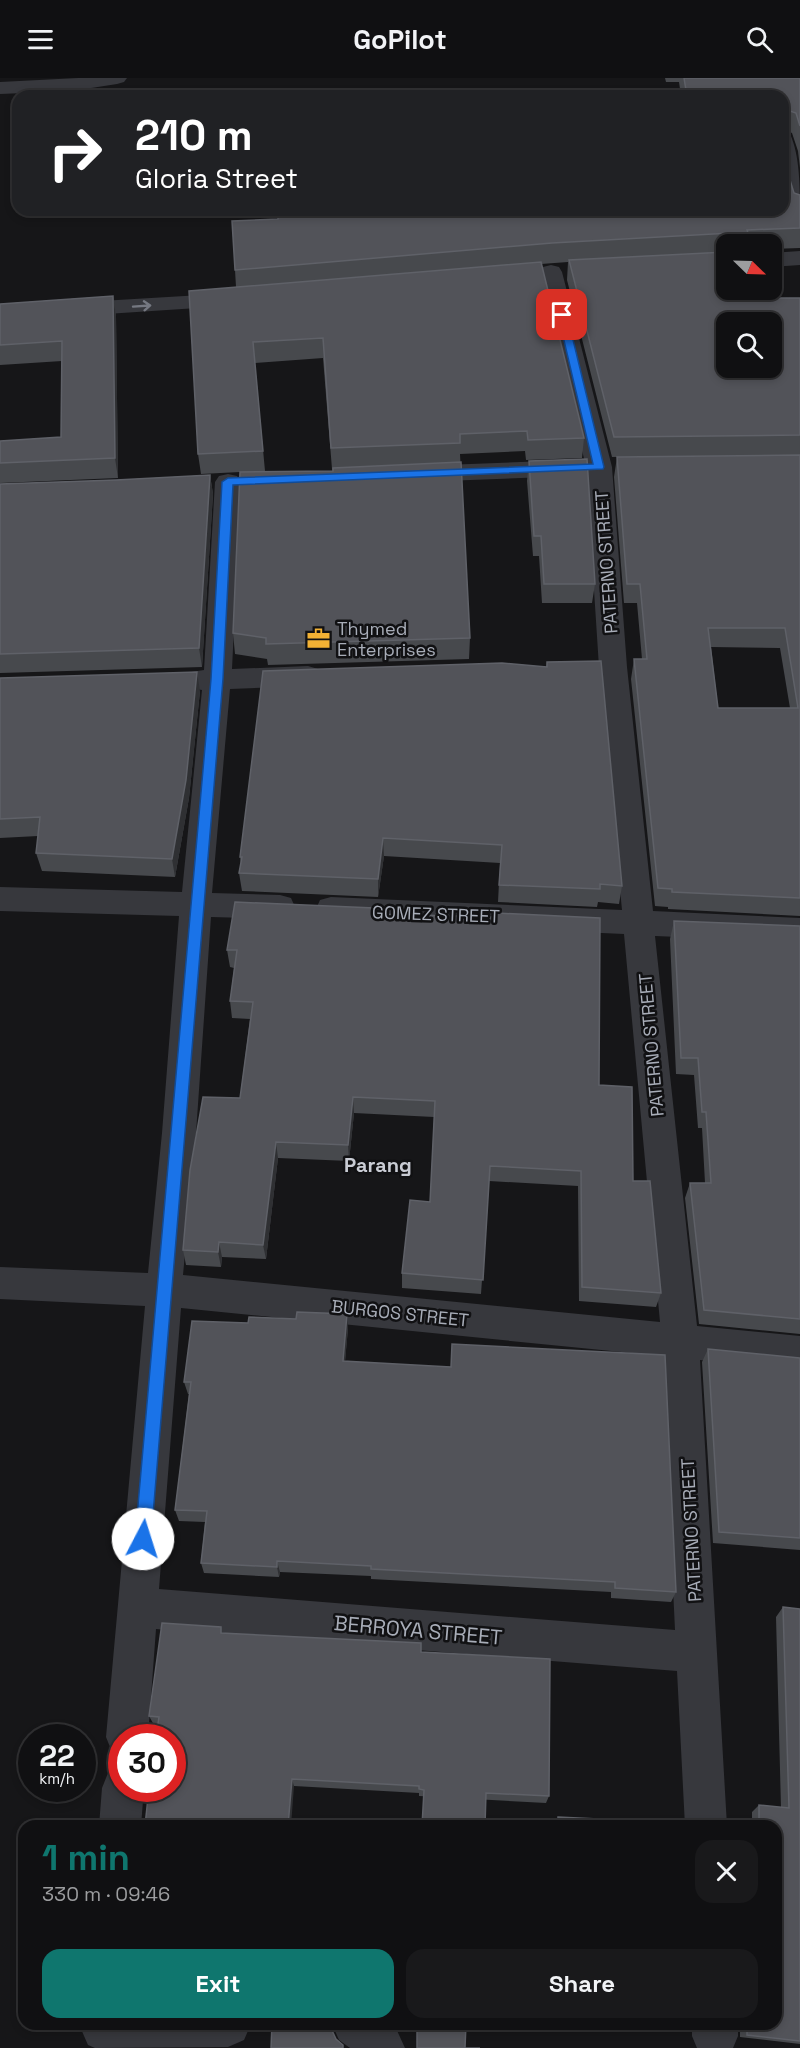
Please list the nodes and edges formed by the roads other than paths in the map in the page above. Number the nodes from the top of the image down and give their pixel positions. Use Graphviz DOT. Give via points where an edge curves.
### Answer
graph roads {
  1 [pos="116,78"];
  2 [pos="127,78"];
  3 [pos="72,81"];
  4 [pos="0,88"];
  5 [pos="789,162"];
  6 [pos="800,207"];
  7 [pos="800,258"];
  8 [pos="782,259"];
  9 [pos="551,272"];
  10 [pos="255,298"];
  11 [pos="0,314"];
  12 [pos="611,467"];
  13 [pos="395,475"];
  14 [pos="228,482"];
  15 [pos="331,676"];
  16 [pos="217,679"];
  17 [pos="173,680"];
  18 [pos="0,898"];
  19 [pos="196,903"];
  20 [pos="640,922"];
  21 [pos="800,930"];
  22 [pos="0,1283"];
  23 [pos="164,1290"];
  24 [pos="680,1340"];
  25 [pos="800,1353"];
  26 [pos="138,1607"];
  27 [pos="698,1652"];
  28 [pos="128,1724"];
  29 [pos="122,1802"];
  30 [pos="120,1820"];
  31 [pos="706,1820"];
  32 [pos="153,2030"];
  33 [pos="364,2030"];
  34 [pos="103,2034"];
  35 [pos="382,2048"];
  1 -- 2 [label="street"];
  1 -- 3 [label="street"];
  3 -- 4 [label="street"];
  5 -- 6 [label="street"];
  7 -- 8 [label="street"];
  9 -- 12 [label="street, PATERNO STREET"];
  11 -- 10 [label="street, one-way"];
  12 -- 13 [label="street"];
  12 -- 20 [label="street, PATERNO STREET" via="601,667"];
  14 -- 16 [label="street"];
  15 -- 16 [label="street"];
  16 -- 17 [label="street"];
  16 -- 19 [label="street"];
  18 -- 19 [label="street, GOMEZ STREET"];
  19 -- 20 [label="street, GOMEZ STREET"];
  19 -- 23 [label="street"];
  20 -- 21 [label="street, GOMEZ STREET"];
  20 -- 24 [label="street, PATERNO STREET"];
  22 -- 23 [label="street, BURGOS STREET"];
  23 -- 24 [label="street, BURGOS STREET"];
  23 -- 26 [label="street"];
  24 -- 25 [label="street, BURGOS STREET"];
  24 -- 27 [label="street, PATERNO STREET"];
  26 -- 27 [label="street, BERROYA STREET"];
  26 -- 28 [label="street"];
  27 -- 31 [label="street, PATERNO STREET"];
  29 -- 30 [label="street"];
  32 -- 34 [label="street"];
  33 -- 35 [label="street"];
}
